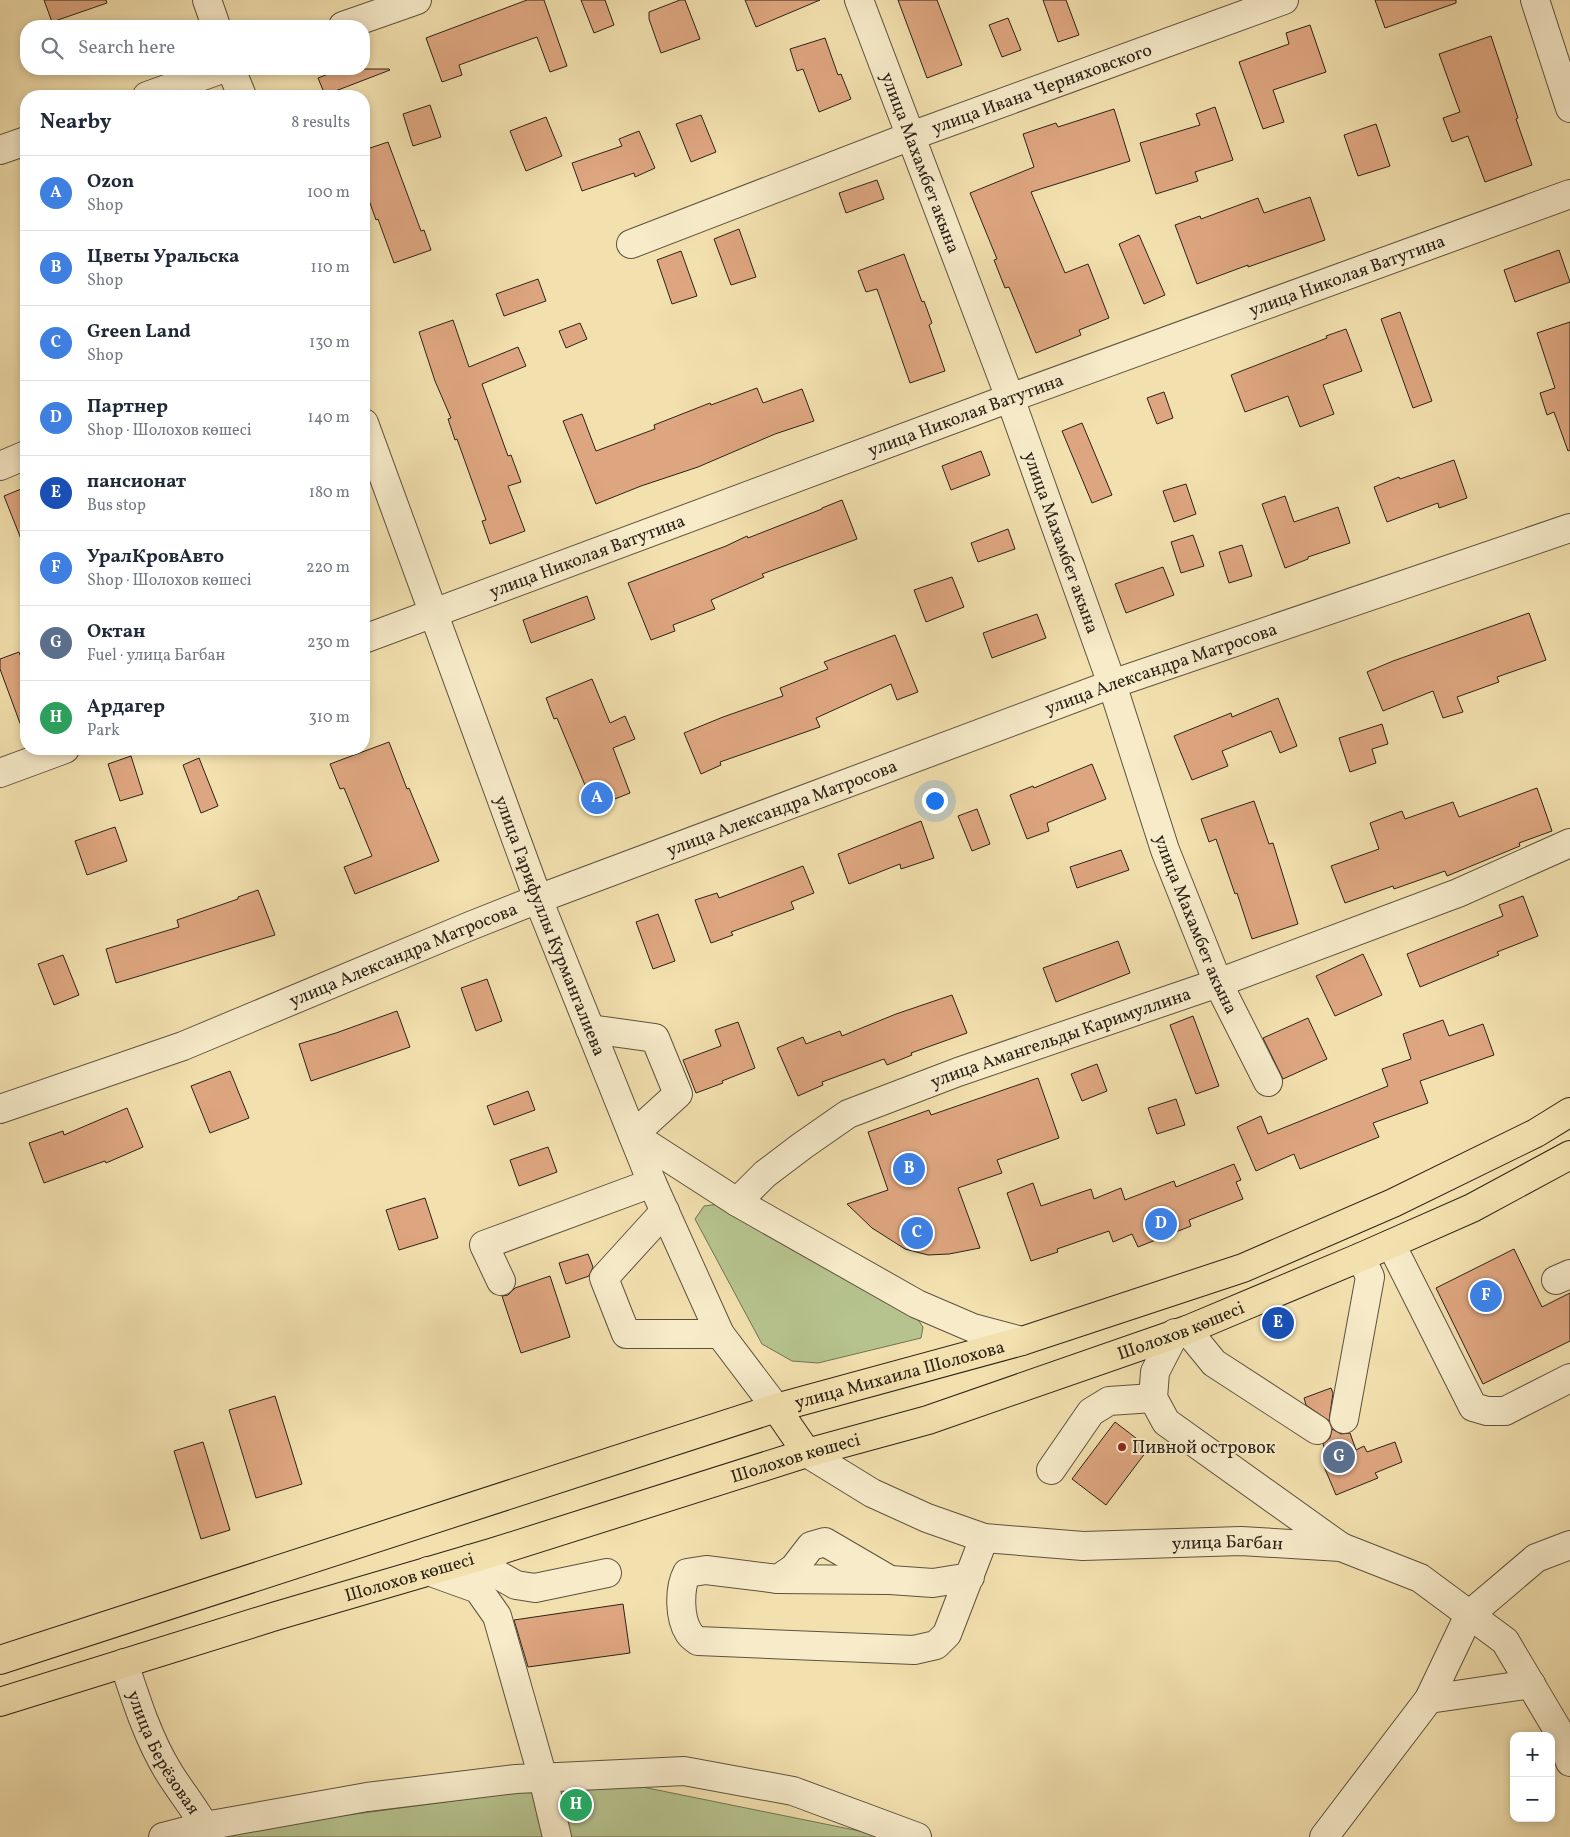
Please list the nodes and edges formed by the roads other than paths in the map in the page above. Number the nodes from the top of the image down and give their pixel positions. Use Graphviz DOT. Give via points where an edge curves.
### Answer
graph roads {
  1 [pos="207,0"];
  2 [pos="417,0"];
  3 [pos="859,0"];
  4 [pos="1284,0"];
  5 [pos="1535,0"];
  6 [pos="214,20"];
  7 [pos="360,20"];
  8 [pos="205,75"];
  9 [pos="233,75"];
  10 [pos="164,90"];
  11 [pos="240,90"];
  12 [pos="1570,108"];
  13 [pos="911,136"];
  14 [pos="20,142"];
  15 [pos="0,150"];
  16 [pos="1570,194"];
  17 [pos="631,244"];
  18 [pos="1010,398"];
  19 [pos="370,440"];
  20 [pos="20,458"];
  21 [pos="0,466"];
  22 [pos="1570,528"];
  23 [pos="433,614"];
  24 [pos="370,637"];
  25 [pos="1112,684"];
  26 [pos="49,755"];
  27 [pos="0,773"];
  28 [pos="1570,843"];
  29 [pos="538,899"];
  30 [pos="1218,983"];
  31 [pos="590,1029"];
  32 [pos="1268,1082"];
  33 [pos="0,1109"];
  34 [pos="1570,1112"];
  35 [pos="633,1135"];
  36 [pos="1570,1155"];
  37 [pos="652,1183"];
  38 [pos="737,1202"];
  39 [pos="664,1211"];
  40 [pos="1391,1244"];
  41 [pos="1361,1257"];
  42 [pos="501,1281"];
  43 [pos="1181,1331"];
  44 [pos="720,1334"];
  45 [pos="1022,1341"];
  46 [pos="1570,1378"];
  47 [pos="1153,1398"];
  48 [pos="776,1408"];
  49 [pos="1344,1419"];
  50 [pos="1317,1430"];
  51 [pos="807,1453"];
  52 [pos="1051,1470"];
  53 [pos="984,1538"];
  54 [pos="1570,1544"];
  55 [pos="1341,1547"];
  56 [pos="470,1559"];
  57 [pos="428,1571"];
  58 [pos="607,1573"];
  59 [pos="970,1576"];
  60 [pos="778,1578"];
  61 [pos="890,1580"];
  62 [pos="1469,1615"];
  63 [pos="0,1660"];
  64 [pos="124,1664"];
  65 [pos="1531,1684"];
  66 [pos="1428,1699"];
  67 [pos="0,1702"];
  68 [pos="1570,1762"];
  69 [pos="543,1778"];
  70 [pos="208,1831"];
  71 [pos="906,1835"];
  72 [pos="163,1837"];
  73 [pos="558,1837"];
  74 [pos="1324,1837"];
  1 -- 6 [label="street"];
  2 -- 7 [label="street"];
  3 -- 13 [label="street, улица Махамбет акына"];
  4 -- 13 [label="street, улица Ивана Черняховского"];
  5 -- 12 [label="street"];
  8 -- 10 [label="street"];
  9 -- 11 [label="street"];
  13 -- 17 [label="street, улица Ивана Черняховского"];
  13 -- 18 [label="street, улица Махамбет акына"];
  14 -- 15 [label="street"];
  16 -- 18 [label="street, улица Николая Ватутина"];
  18 -- 23 [label="street, улица Николая Ватутина"];
  18 -- 25 [label="street, улица Махамбет акына"];
  19 -- 23 [label="street, улица Гарифуллы Курмангалиева"];
  20 -- 21 [label="street"];
  22 -- 25 [label="street, улица Александра Матросова"];
  23 -- 24 [label="street, улица Николая Ватутина"];
  23 -- 29 [label="street, улица Гарифуллы Курмангалиева"];
  25 -- 29 [label="street, улица Александра Матросова"];
  25 -- 30 [label="street, улица Махамбет акына" via="1165,850"];
  26 -- 27 [label="street"];
  28 -- 30 [label="street, улица Амангельды Каримуллина" via="1458,893"];
  29 -- 31 [label="street, улица Гарифуллы Курмангалиева"];
  29 -- 33 [label="street, улица Александра Матросова" via="183,1046"];
  30 -- 32 [label="street, улица Махамбет акына"];
  30 -- 38 [label="street, улица Амангельды Каримуллина" via="958,1072 848,1114 765,1174"];
  31 -- 35 [label="street, улица Гарифуллы Курмангалиева"];
  31 -- 35 [label="street" via="655,1038 678,1094"];
  34 -- 45 [label="highway, Шолохов көшесі" via="1536,1133 1393,1203 1243,1268"];
  35 -- 37 [label="street, улица Гарифуллы Курмангалиева"];
  35 -- 38 [label="street"];
  36 -- 40 [label="highway, Шолохов көшесі" via="1472,1208"];
  37 -- 39 [label="street, улица Гарифуллы Курмангалиева"];
  37 -- 42 [label="street" via="484,1245"];
  38 -- 45 [label="street" via="917,1304 973,1328"];
  39 -- 44 [label="street, улица Гарифуллы Курмангалиева"];
  39 -- 44 [label="street" via="604,1278 626,1334"];
  40 -- 41 [label="highway, Шолохов көшесі"];
  40 -- 46 [label="street" via="1473,1407 1505,1411"];
  41 -- 43 [label="highway, Шолохов көшесі"];
  41 -- 49 [label="street" via="1370,1277"];
  43 -- 47 [label="street" via="1155,1372"];
  43 -- 50 [label="street" via="1214,1363"];
  43 -- 51 [label="highway, Шолохов көшесі" via="928,1420"];
  44 -- 48 [label="street, улица Гарифуллы Курмангалиева"];
  45 -- 48 [label="highway, улица Михаила Шолохова"];
  47 -- 52 [label="street" via="1109,1401 1091,1412"];
  47 -- 55 [label="street" via="1166,1422"];
  48 -- 51 [label="highway"];
  48 -- 63 [label="highway"];
  51 -- 53 [label="street, улица Багбан" via="872,1493 927,1518"];
  51 -- 56 [label="highway, Шолохов көшесі"];
  53 -- 55 [label="street, улица Багбан" via="1083,1546 1241,1541"];
  53 -- 59 [label="street"];
  54 -- 62 [label="street" via="1536,1558"];
  55 -- 62 [label="street, улица Багбан" via="1420,1578"];
  56 -- 57 [label="highway, Шолохов көшесі"];
  56 -- 58 [label="street" via="516,1585 535,1588"];
  57 -- 64 [label="highway, Шолохов көшесі"];
  57 -- 69 [label="street" via="478,1589 498,1616"];
  59 -- 60 [label="street" via="947,1634 929,1647 914,1650 698,1641 689,1633 683,1617 682,1582 687,1573 706,1570"];
  59 -- 61 [label="street" via="932,1583"];
  60 -- 61 [label="street"];
  60 -- 61 [label="street" via="794,1568 811,1546 825,1542"];
  62 -- 65 [label="street, улица Багбан" via="1505,1641"];
  62 -- 66 [label="street"];
  64 -- 67 [label="highway, Шолохов көшесі"];
  64 -- 70 [label="street, улица Берёзовая" via="153,1742"];
  65 -- 66 [label="street"];
  65 -- 68 [label="street, улица Багбан" via="1559,1732"];
  66 -- 74 [label="street"];
  69 -- 70 [label="street" via="367,1797"];
  69 -- 71 [label="street" via="684,1771 793,1791"];
  69 -- 73 [label="street"];
  70 -- 72 [label="street"];
}
